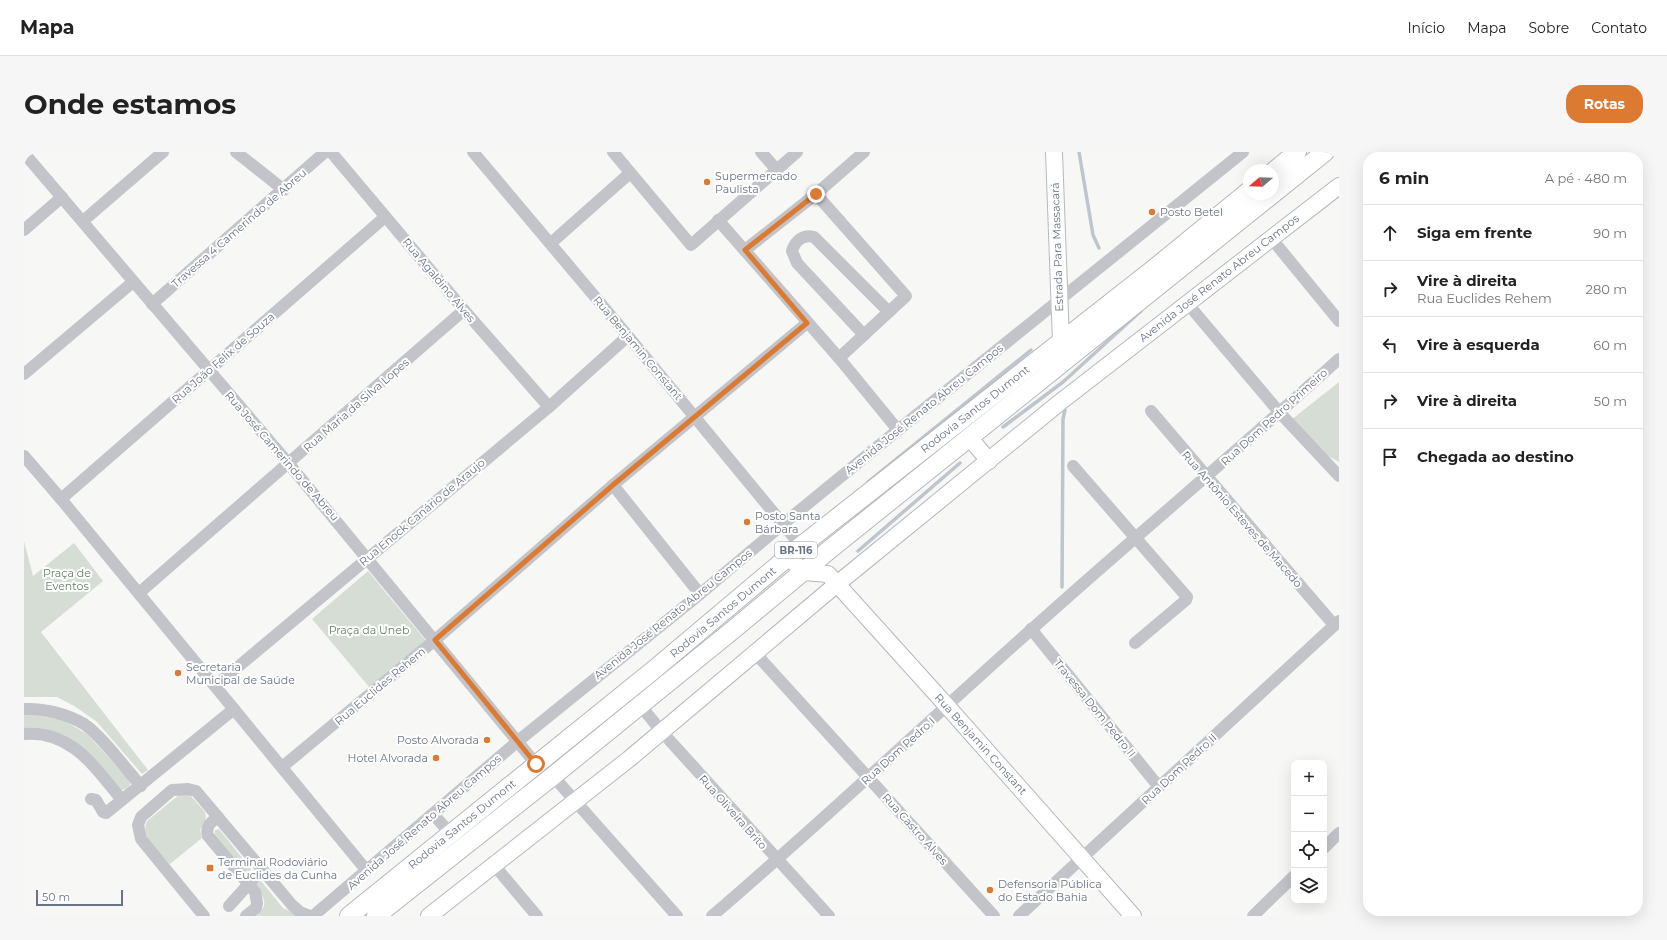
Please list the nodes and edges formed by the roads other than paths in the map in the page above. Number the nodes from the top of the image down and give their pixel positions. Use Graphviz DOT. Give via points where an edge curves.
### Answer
graph roads {
  1 [pos="163,152"];
  2 [pos="236,152"];
  3 [pos="325,152"];
  4 [pos="331,152"];
  5 [pos="473,152"];
  6 [pos="613,152"];
  7 [pos="761,152"];
  8 [pos="797,152"];
  9 [pos="864,152"];
  10 [pos="1054,152"];
  11 [pos="1243,152"];
  12 [pos="1297,152"];
  13 [pos="1325,152"];
  14 [pos="24,153"];
  15 [pos="1279,167"];
  16 [pos="776,169"];
  17 [pos="630,173"];
  18 [pos="1339,186"];
  19 [pos="284,190"];
  20 [pos="816,194"];
  21 [pos="1243,196"];
  22 [pos="62,197"];
  23 [pos="386,217"];
  24 [pos="718,220"];
  25 [pos="83,221"];
  26 [pos="24,230"];
  27 [pos="1271,238"];
  28 [pos="550,244"];
  29 [pos="745,250"];
  30 [pos="133,282"];
  31 [pos="1059,300"];
  32 [pos="1187,303"];
  33 [pos="152,304"];
  34 [pos="464,310"];
  35 [pos="889,312"];
  36 [pos="1339,320"];
  37 [pos="807,323"];
  38 [pos="864,335"];
  39 [pos="628,336"];
  40 [pos="1060,342"];
  41 [pos="839,358"];
  42 [pos="1339,360"];
  43 [pos="209,371"];
  44 [pos="24,374"];
  45 [pos="549,407"];
  46 [pos="1151,411"];
  47 [pos="1280,413"];
  48 [pos="695,418"];
  49 [pos="898,430"];
  50 [pos="969,437"];
  51 [pos="24,456"];
  52 [pos="989,461"];
  53 [pos="289,464"];
  54 [pos="1074,466"];
  55 [pos="1339,476"];
  56 [pos="1206,477"];
  57 [pos="613,485"];
  58 [pos="61,499"];
  59 [pos="783,524"];
  60 [pos="816,534"];
  61 [pos="1136,537"];
  62 [pos="829,550"];
  63 [pos="795,551"];
  64 [pos="368,558"];
  65 [pos="804,572"];
  66 [pos="832,579"];
  67 [pos="139,594"];
  68 [pos="700,594"];
  69 [pos="1336,623"];
  70 [pos="1031,629"];
  71 [pos="435,640"];
  72 [pos="1135,643"];
  73 [pos="756,654"];
  74 [pos="214,686"];
  75 [pos="640,705"];
  76 [pos="947,706"];
  77 [pos="24,709"];
  78 [pos="234,709"];
  79 [pos="662,732"];
  80 [pos="24,734"];
  81 [pos="518,741"];
  82 [pos="536,764"];
  83 [pos="282,767"];
  84 [pos="554,776"];
  85 [pos="868,778"];
  86 [pos="141,786"];
  87 [pos="1159,787"];
  88 [pos="91,799"];
  89 [pos="122,800"];
  90 [pos="575,801"];
  91 [pos="433,814"];
  92 [pos="218,818"];
  93 [pos="450,833"];
  94 [pos="1339,833"];
  95 [pos="1327,845"];
  96 [pos="1082,858"];
  97 [pos="777,860"];
  98 [pos="494,865"];
  99 [pos="261,870"];
  100 [pos="367,871"];
  101 [pos="1291,879"];
  102 [pos="249,884"];
  103 [pos="229,906"];
  104 [pos="204,916"];
  105 [pos="246,916"];
  106 [pos="310,916"];
  107 [pos="313,916"];
  108 [pos="349,916"];
  109 [pos="376,916"];
  110 [pos="429,916"];
  111 [pos="537,916"];
  112 [pos="677,916"];
  113 [pos="712,916"];
  114 [pos="829,916"];
  115 [pos="994,916"];
  116 [pos="1019,916"];
  117 [pos="1133,916"];
  118 [pos="1253,916"];
  1 -- 25 [label="street"];
  2 -- 19 [label="street"];
  3 -- 19 [label="street, Travessa 4 Camerindo de Abreu"];
  4 -- 23 [label="street, Rua Agaldino Alves"];
  5 -- 28 [label="street, Rua Benjamin Constant"];
  6 -- 17 [label="street"];
  7 -- 16 [label="street"];
  8 -- 16 [label="street"];
  9 -- 20 [label="street"];
  10 -- 31 [label="main road, Estrada Para Massacará"];
  11 -- 31 [label="street, Avenida José Renato Abreu Campos"];
  12 -- 15 [label="highway"];
  13 -- 50 [label="highway, Rodovia Santos Dumont / BR-116"];
  14 -- 22 [label="street, Rua José Camerindo de Abreu"];
  16 -- 24 [label="street"];
  17 -- 24 [label="street" via="691,245"];
  17 -- 28 [label="street"];
  18 -- 27 [label="main road, Avenida José Renato Abreu Campos"];
  19 -- 33 [label="street, Travessa 4 Camerindo de Abreu"];
  20 -- 29 [label="street"];
  20 -- 35 [label="street" via="906,294 905,298"];
  21 -- 40 [label="highway, Rodovia Santos Dumont / BR-116"];
  22 -- 25 [label="street, Rua José Camerindo de Abreu"];
  22 -- 26 [label="street"];
  23 -- 34 [label="street, Rua Agaldino Alves"];
  23 -- 43 [label="street, Rua João Felix de Souza"];
  24 -- 29 [label="street"];
  25 -- 30 [label="street, Rua José Camerindo de Abreu"];
  27 -- 32 [label="main road, Avenida José Renato Abreu Campos"];
  27 -- 36 [label="street"];
  28 -- 39 [label="street, Rua Benjamin Constant"];
  29 -- 37 [label="street"];
  30 -- 33 [label="street, Rua José Camerindo de Abreu"];
  30 -- 44 [label="street"];
  31 -- 40 [label="main road, Estrada Para Massacará"];
  31 -- 49 [label="street, Avenida José Renato Abreu Campos"];
  32 -- 47 [label="street"];
  32 -- 52 [label="main road, Avenida José Renato Abreu Campos"];
  33 -- 43 [label="street, Rua José Camerindo de Abreu"];
  34 -- 45 [label="street, Rua Agaldino Alves"];
  34 -- 53 [label="street, Rua Maria da Silva Lopes"];
  35 -- 38 [label="street"];
  35 -- 38 [label="street" via="814,237 804,237 796,241 792,251 797,263"];
  37 -- 41 [label="street"];
  37 -- 48 [label="street, Rua Euclides Rehem"];
  38 -- 41 [label="street"];
  39 -- 45 [label="street, Rua Enock Canário de Araujo"];
  39 -- 48 [label="street, Rua Benjamin Constant"];
  40 -- 60 [label="highway, Rodovia Santos Dumont / BR-116"];
  41 -- 49 [label="street"];
  42 -- 47 [label="street, Rua Dom Pedro Primeiro"];
  43 -- 53 [label="street, Rua José Camerindo de Abreu"];
  43 -- 58 [label="street, Rua João Felix de Souza"];
  45 -- 64 [label="street, Rua Enock Canário de Araujo"];
  46 -- 56 [label="street, Rua Antônio Esteves de Macedo"];
  47 -- 55 [label="street"];
  47 -- 56 [label="street, Rua Dom Pedro Primeiro"];
  48 -- 57 [label="street, Rua Euclides Rehem"];
  48 -- 59 [label="street, Rua Benjamin Constant"];
  49 -- 59 [label="street, Avenida José Renato Abreu Campos"];
  50 -- 52 [label="main road"];
  50 -- 62 [label="highway, Rodovia Santos Dumont / BR-116"];
  51 -- 58 [label="street"];
  52 -- 66 [label="main road, Avenida José Renato Abreu Campos"];
  53 -- 64 [label="street, Rua José Camerindo de Abreu"];
  53 -- 67 [label="street, Rua Maria da Silva Lopes"];
  54 -- 61 [label="street"];
  56 -- 61 [label="street, Rua Dom Pedro Primeiro"];
  56 -- 69 [label="street, Rua Antônio Esteves de Macedo"];
  57 -- 68 [label="street"];
  57 -- 71 [label="street, Rua Euclides Rehem"];
  58 -- 67 [label="street"];
  59 -- 63 [label="street, Rua Benjamin Constant"];
  59 -- 68 [label="street, Avenida José Renato Abreu Campos"];
  60 -- 62 [label="main road"];
  60 -- 63 [label="highway, Rodovia Santos Dumont / BR-116"];
  61 -- 70 [label="street, Rua Dom Pedro I"];
  61 -- 72 [label="street" via="1187,596 1186,600"];
  62 -- 65 [label="highway, Rodovia Santos Dumont / BR-116"];
  62 -- 66 [label="main road"];
  63 -- 65 [label="main road, Rua Benjamin Constant"];
  63 -- 82 [label="highway, Rodovia Santos Dumont / BR-116" via="656,668"];
  64 -- 71 [label="street, Rua José Camerindo de Abreu"];
  64 -- 74 [label="street, Rua Enock Canário de Araujo"];
  65 -- 66 [label="main road"];
  65 -- 75 [label="highway, Rodovia Santos Dumont / BR-116"];
  66 -- 73 [label="main road, Avenida José Renato Abreu Campos"];
  66 -- 76 [label="main road, Rua Benjamin Constant"];
  67 -- 74 [label="street"];
  68 -- 81 [label="street, Avenida José Renato Abreu Campos"];
  69 -- 87 [label="street, Rua Dom Pedro II"];
  70 -- 76 [label="street, Rua Dom Pedro I"];
  70 -- 87 [label="street, Travessa Dom Pedro II"];
  71 -- 81 [label="street, Rua José Camerindo de Abreu"];
  71 -- 83 [label="street, Rua Euclides Rehem"];
  73 -- 79 [label="main road, Avenida José Renato Abreu Campos"];
  73 -- 85 [label="street, Rua Castro Alves"];
  74 -- 78 [label="street"];
  75 -- 79 [label="street, Rua Oliveira Brito"];
  75 -- 84 [label="highway, Rodovia Santos Dumont / BR-116"];
  76 -- 85 [label="street, Rua Dom Pedro I"];
  76 -- 96 [label="main road, Rua Benjamin Constant"];
  77 -- 86 [label="street" via="63,715 84,724"];
  78 -- 83 [label="street"];
  78 -- 86 [label="street"];
  79 -- 90 [label="main road, Avenida José Renato Abreu Campos"];
  79 -- 97 [label="street, Rua Oliveira Brito"];
  80 -- 89 [label="street" via="33,733 72,746 85,756"];
  81 -- 82 [label="street, Rua José Camerindo de Abreu"];
  81 -- 91 [label="street, Avenida José Renato Abreu Campos"];
  82 -- 93 [label="highway, Rodovia Santos Dumont / BR-116"];
  83 -- 100 [label="street"];
  84 -- 90 [label="street"];
  84 -- 109 [label="highway, Rodovia Santos Dumont / BR-116"];
  85 -- 97 [label="street, Rua Dom Pedro I"];
  85 -- 115 [label="street, Rua Castro Alves"];
  86 -- 89 [label="street"];
  87 -- 96 [label="street, Rua Dom Pedro II"];
  88 -- 89 [label="street" via="96,800 106,813"];
  90 -- 98 [label="main road, Avenida José Renato Abreu Campos"];
  90 -- 112 [label="street"];
  91 -- 93 [label="street"];
  91 -- 100 [label="street, Avenida José Renato Abreu Campos"];
  92 -- 99 [label="street"];
  92 -- 102 [label="street" via="208,826 208,836"];
  92 -- 104 [label="street" via="196,790 180,788 172,790 141,818 138,825 141,839"];
  93 -- 108 [label="highway, Rodovia Santos Dumont / BR-116"];
  94 -- 95 [label="street"];
  96 -- 116 [label="street, Rua Dom Pedro II"];
  96 -- 117 [label="main road, Rua Benjamin Constant"];
  97 -- 113 [label="street, Rua Dom Pedro I"];
  97 -- 114 [label="street, Rua Oliveira Brito"];
  98 -- 110 [label="main road, Avenida José Renato Abreu Campos"];
  98 -- 111 [label="street"];
  99 -- 102 [label="street"];
  99 -- 106 [label="street" via="292,905"];
  100 -- 107 [label="street, Avenida José Renato Abreu Campos"];
  101 -- 118 [label="street"];
  102 -- 103 [label="street"];
  102 -- 105 [label="street" via="255,892 257,903 256,908"];
}
